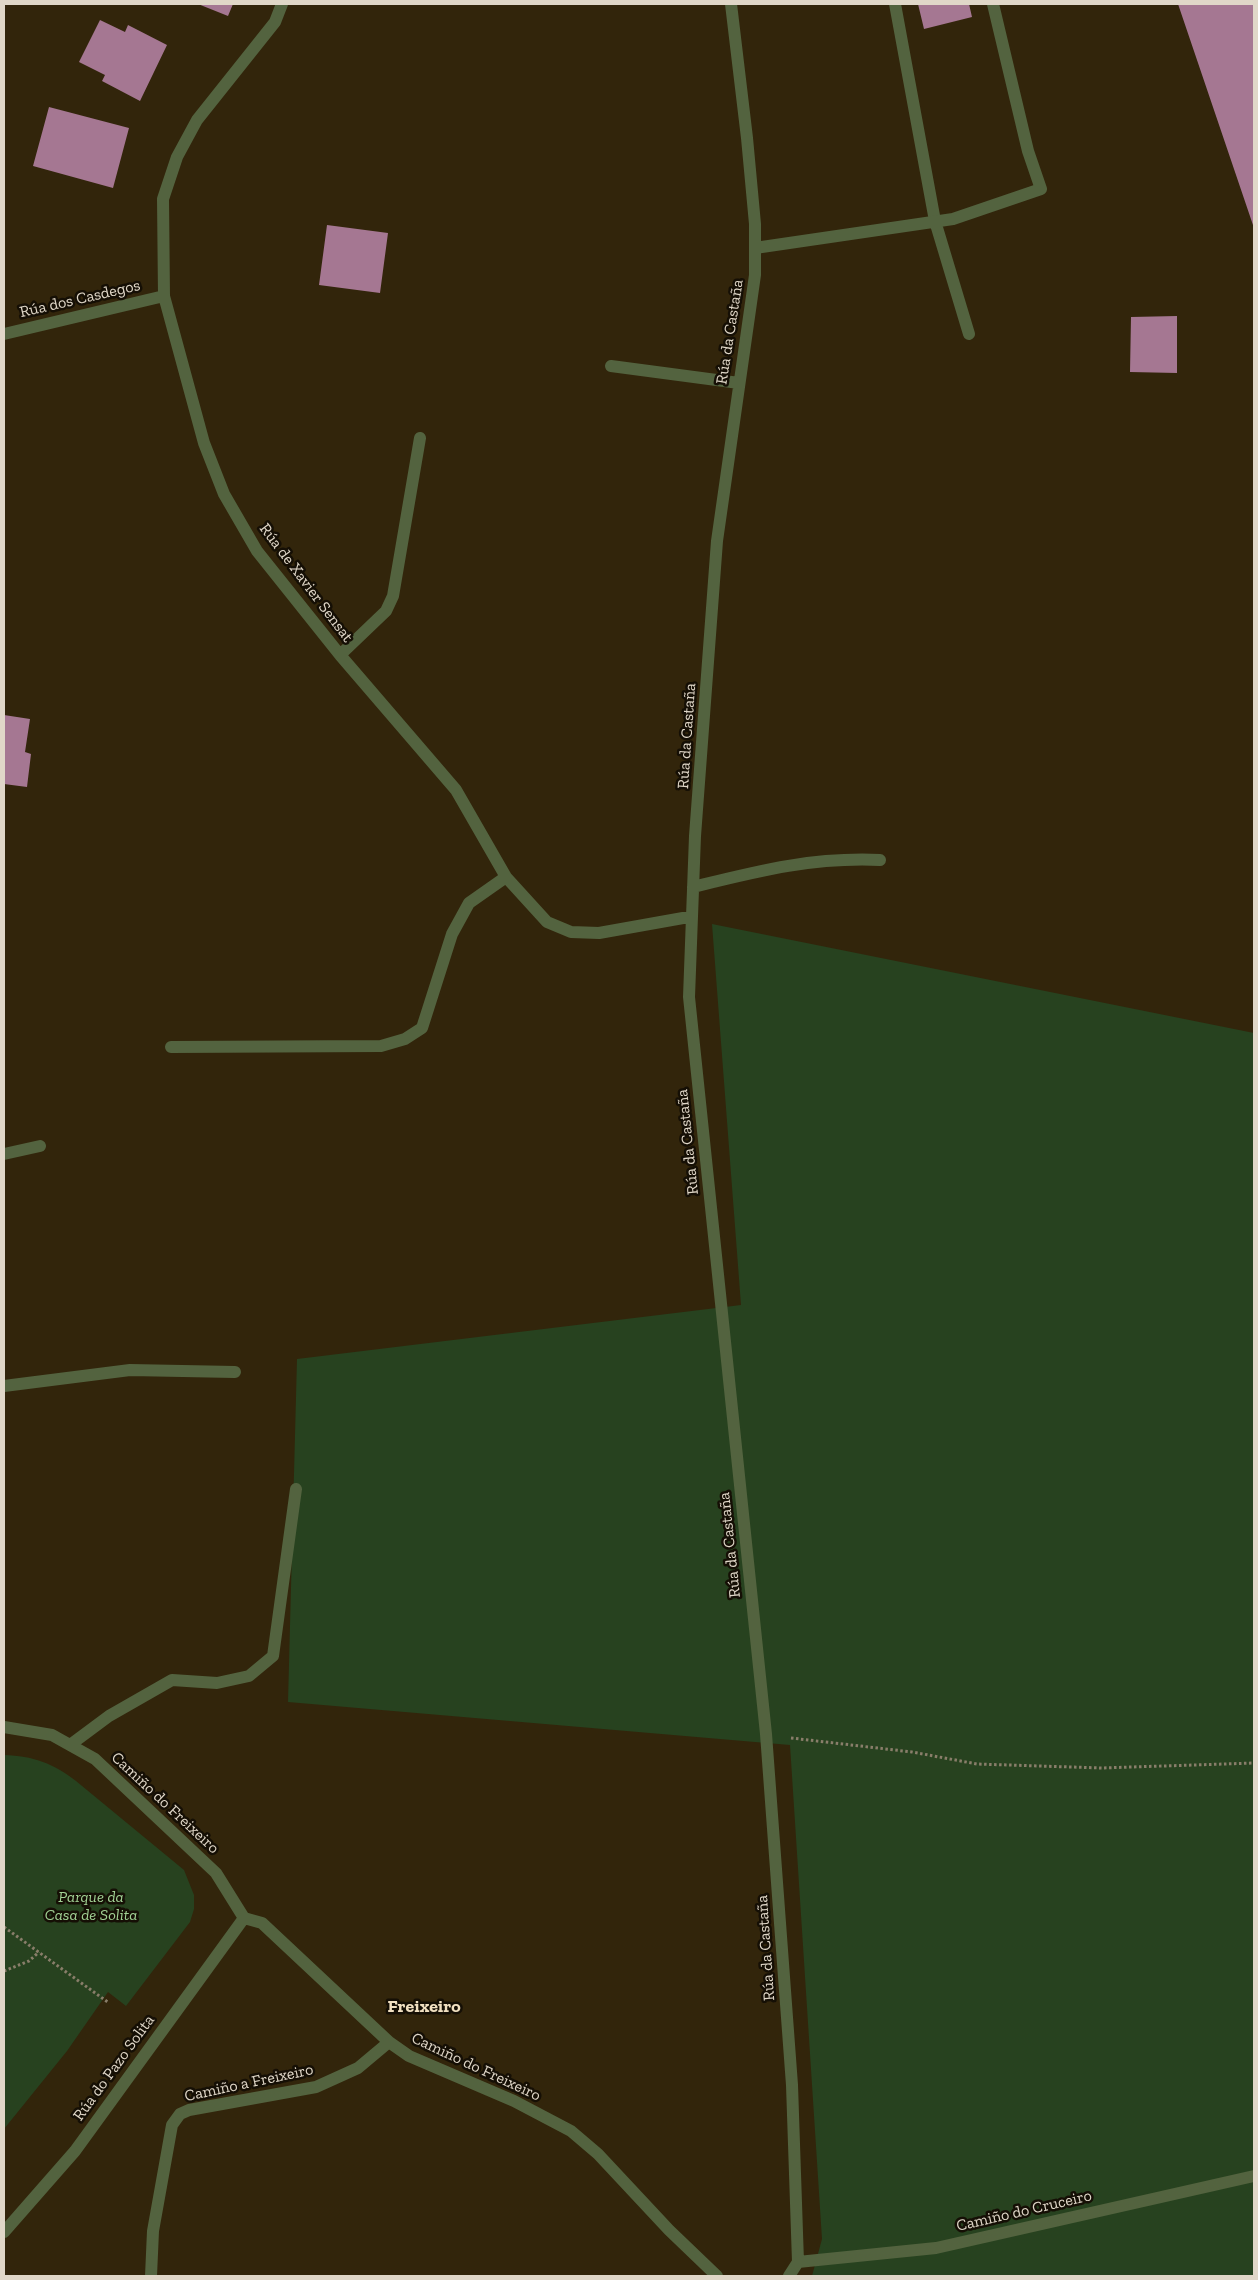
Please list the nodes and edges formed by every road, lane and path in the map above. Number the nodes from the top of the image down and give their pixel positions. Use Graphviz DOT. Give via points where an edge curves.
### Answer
graph roads {
  1 [pos="282,4"];
  2 [pos="731,4"];
  3 [pos="895,4"];
  4 [pos="993,4"];
  5 [pos="935,221"];
  6 [pos="755,248"];
  7 [pos="164,296"];
  8 [pos="4,334"];
  9 [pos="969,334"];
  10 [pos="611,366"];
  11 [pos="739,384"];
  12 [pos="420,438"];
  13 [pos="340,655"];
  14 [pos="880,860"];
  15 [pos="506,877"];
  16 [pos="693,887"];
  17 [pos="691,918"];
  18 [pos="171,1047"];
  19 [pos="40,1146"];
  20 [pos="4,1154"];
  21 [pos="235,1372"];
  22 [pos="4,1386"];
  23 [pos="296,1489"];
  24 [pos="4,1727"];
  25 [pos="766,1734"];
  26 [pos="70,1745"];
  27 [pos="1254,1763"];
  28 [pos="244,1918"];
  29 [pos="4,1927"];
  30 [pos="39,1952"];
  31 [pos="4,1971"];
  32 [pos="110,2003"];
  33 [pos="389,2042"];
  34 [pos="1254,2176"];
  35 [pos="4,2232"];
  36 [pos="798,2262"];
  37 [pos="151,2276"];
  38 [pos="717,2276"];
  39 [pos="789,2276"];
  1 -- 7 [label="street, Rúa de Xavier Sensat" via="275,22 197,120 177,157 163,199"];
  2 -- 6 [label="street, Rúa da Castaña" via="747,138"];
  3 -- 5 [label="street"];
  4 -- 5 [label="street" via="1028,151 1042,189 953,219"];
  5 -- 6 [label="street"];
  5 -- 9 [label="street"];
  6 -- 11 [label="street, Rúa da Castaña" via="755,276"];
  7 -- 8 [label="street, Rúa dos Casdegos"];
  7 -- 13 [label="street, Rúa de Xavier Sensat" via="204,442 224,494 257,551"];
  10 -- 11 [label="street"];
  11 -- 16 [label="street, Rúa da Castaña" via="717,540"];
  12 -- 13 [label="street" via="393,596 386,611"];
  13 -- 15 [label="street, Rúa de Xavier Sensat" via="456,790"];
  14 -- 16 [label="street" via="790,864"];
  15 -- 17 [label="street, Rúa de Xavier Sensat" via="546,922 571,932 599,933"];
  15 -- 18 [label="street" via="469,903 452,934 422,1028 405,1039 381,1046"];
  16 -- 17 [label="street, Rúa da Castaña"];
  17 -- 25 [label="street, Rúa da Castaña" via="689,997"];
  19 -- 20 [label="street"];
  21 -- 22 [label="street" via="130,1370"];
  23 -- 26 [label="street" via="273,1656 250,1676 216,1683 172,1680 109,1716"];
  24 -- 26 [label="street, Camiño do Freixeiro" via="52,1735"];
  25 -- 27 [label="path" via="912,1752 977,1764 1102,1768"];
  25 -- 36 [label="street, Rúa da Castaña" via="792,2085"];
  26 -- 28 [label="street, Camiño do Freixeiro" via="95,1760 216,1873"];
  28 -- 33 [label="street, Camiño do Freixeiro" via="262,1923"];
  28 -- 35 [label="street, Rúa do Pazo Solita" via="75,2151"];
  29 -- 30 [label="path"];
  30 -- 31 [label="path" via="29,1961"];
  30 -- 32 [label="path"];
  33 -- 37 [label="street, Camiño a Freixeiro" via="358,2068 316,2087 180,2114 172,2126 153,2231"];
  33 -- 38 [label="street, Camiño do Freixeiro" via="409,2056 514,2101 571,2131 598,2154 668,2230"];
  34 -- 36 [label="street, Camiño do Cruceiro" via="936,2248"];
  36 -- 39 [label="street"];
}
